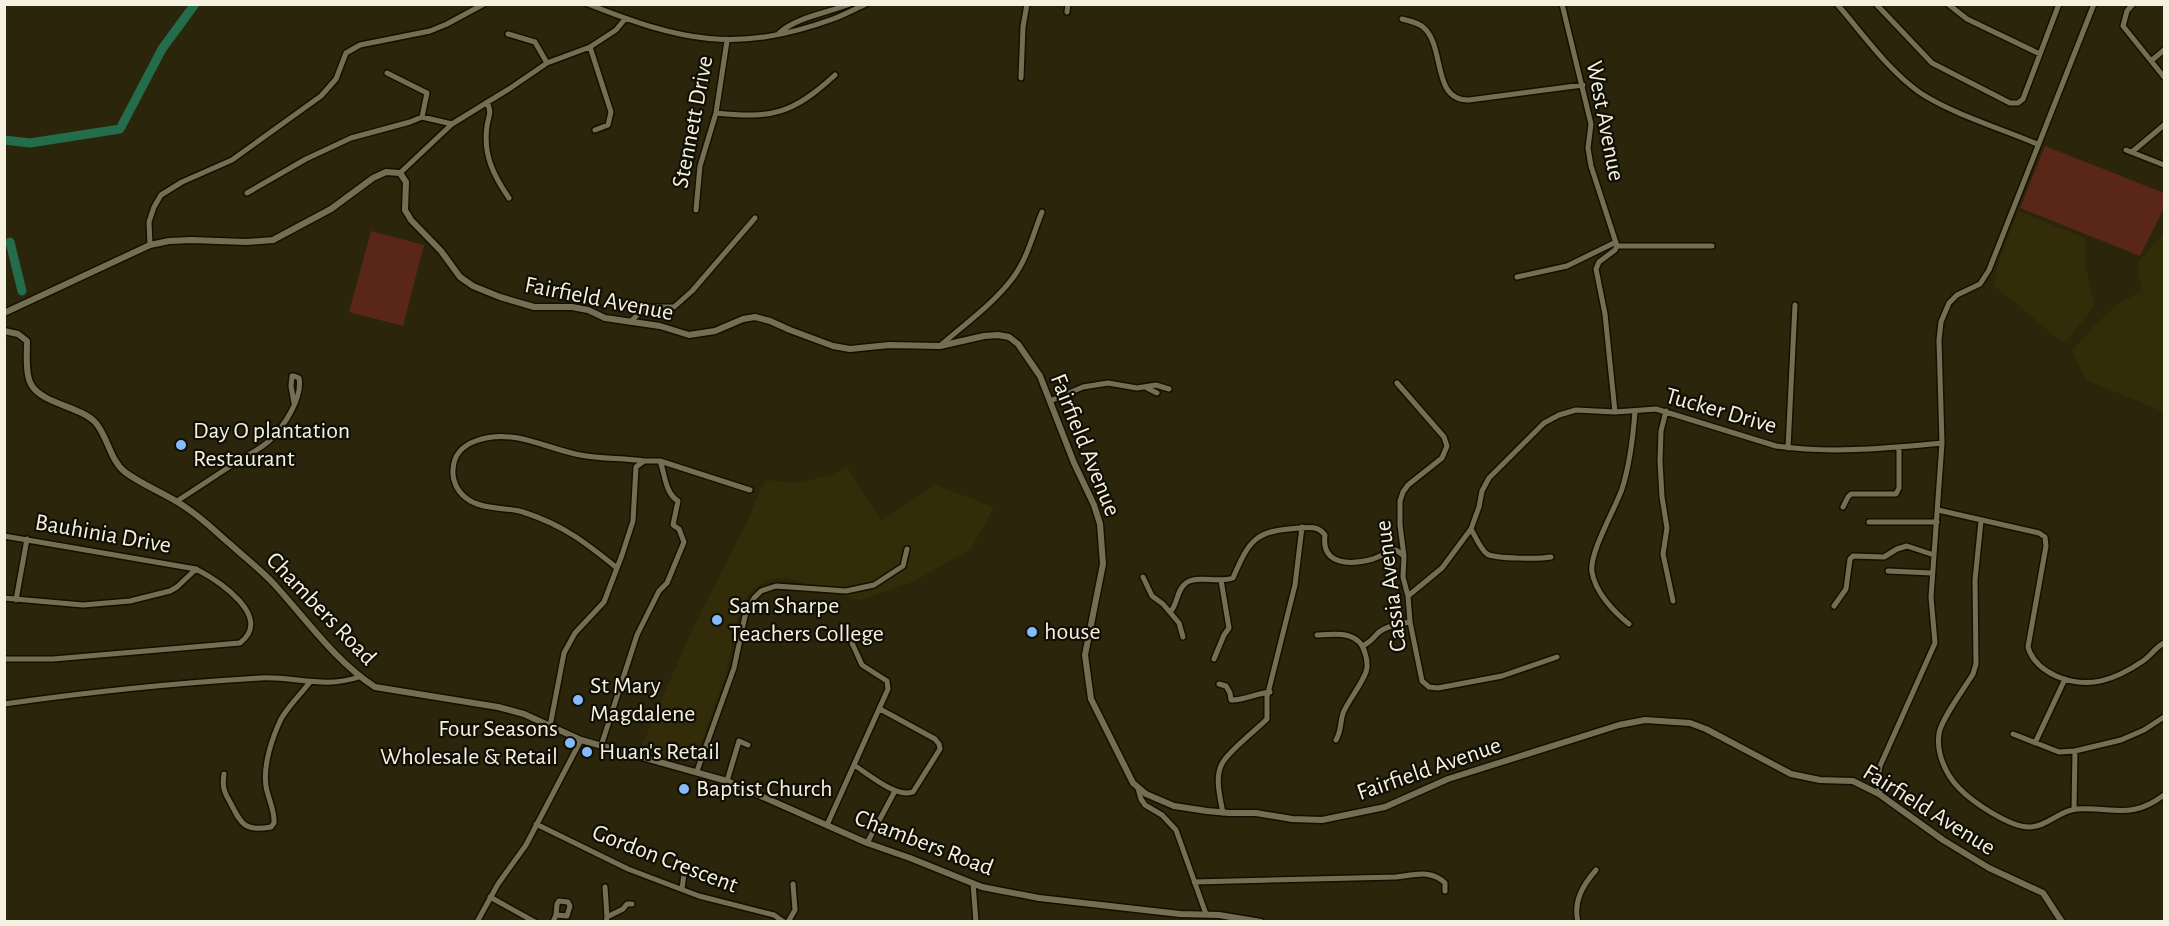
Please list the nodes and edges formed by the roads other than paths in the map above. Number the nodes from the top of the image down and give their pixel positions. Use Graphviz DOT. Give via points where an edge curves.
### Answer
graph roads {
  1 [pos="484,4"];
  2 [pos="588,4"];
  3 [pos="850,4"];
  4 [pos="866,4"];
  5 [pos="1027,4"];
  6 [pos="1068,4"];
  7 [pos="1562,4"];
  8 [pos="1837,4"];
  9 [pos="1876,4"];
  10 [pos="1948,4"];
  11 [pos="2059,4"];
  12 [pos="2094,4"];
  13 [pos="2133,4"];
  14 [pos="1067,12"];
  15 [pos="625,19"];
  16 [pos="1402,19"];
  17 [pos="508,34"];
  18 [pos="778,35"];
  19 [pos="727,41"];
  20 [pos="590,47"];
  21 [pos="2164,50"];
  22 [pos="2040,54"];
  23 [pos="2151,61"];
  24 [pos="547,63"];
  25 [pos="387,73"];
  26 [pos="835,75"];
  27 [pos="2164,77"];
  28 [pos="1021,78"];
  29 [pos="1583,85"];
  30 [pos="488,102"];
  31 [pos="716,113"];
  32 [pos="422,117"];
  33 [pos="452,124"];
  34 [pos="2164,125"];
  35 [pos="595,130"];
  36 [pos="2037,144"];
  37 [pos="2164,165"];
  38 [pos="400,173"];
  39 [pos="247,193"];
  40 [pos="509,198"];
  41 [pos="696,210"];
  42 [pos="1042,212"];
  43 [pos="754,218"];
  44 [pos="1616,244"];
  45 [pos="150,245"];
  46 [pos="1712,246"];
  47 [pos="1517,277"];
  48 [pos="1795,305"];
  49 [pos="4,313"];
  50 [pos="630,322"];
  51 [pos="4,332"];
  52 [pos="940,346"];
  53 [pos="1397,383"];
  54 [pos="1147,388"];
  55 [pos="1169,389"];
  56 [pos="1157,393"];
  57 [pos="1050,401"];
  58 [pos="294,404"];
  59 [pos="1635,411"];
  60 [pos="1666,411"];
  61 [pos="1615,412"];
  62 [pos="1942,443"];
  63 [pos="1899,447"];
  64 [pos="1788,448"];
  65 [pos="644,461"];
  66 [pos="660,461"];
  67 [pos="750,490"];
  68 [pos="177,501"];
  69 [pos="1843,507"];
  70 [pos="1938,510"];
  71 [pos="1981,521"];
  72 [pos="1869,522"];
  73 [pos="1937,522"];
  74 [pos="1302,527"];
  75 [pos="1471,530"];
  76 [pos="4,536"];
  77 [pos="27,539"];
  78 [pos="907,549"];
  79 [pos="1934,555"];
  80 [pos="1404,556"];
  81 [pos="1551,557"];
  82 [pos="617,568"];
  83 [pos="196,569"];
  84 [pos="1888,571"];
  85 [pos="1932,573"];
  86 [pos="1143,578"];
  87 [pos="1221,580"];
  88 [pos="1408,596"];
  89 [pos="4,598"];
  90 [pos="16,600"];
  91 [pos="1673,601"];
  92 [pos="1834,606"];
  93 [pos="1170,612"];
  94 [pos="1410,622"];
  95 [pos="1629,624"];
  96 [pos="1317,635"];
  97 [pos="1183,637"];
  98 [pos="852,643"];
  99 [pos="2164,643"];
  100 [pos="1363,646"];
  101 [pos="1557,657"];
  102 [pos="4,659"];
  103 [pos="1214,659"];
  104 [pos="359,677"];
  105 [pos="2065,679"];
  106 [pos="310,682"];
  107 [pos="1219,684"];
  108 [pos="1270,692"];
  109 [pos="4,704"];
  110 [pos="880,709"];
  111 [pos="2164,717"];
  112 [pos="550,726"];
  113 [pos="2013,734"];
  114 [pos="581,740"];
  115 [pos="1336,740"];
  116 [pos="2035,743"];
  117 [pos="748,745"];
  118 [pos="601,746"];
  119 [pos="2075,751"];
  120 [pos="854,765"];
  121 [pos="697,771"];
  122 [pos="224,774"];
  123 [pos="727,781"];
  124 [pos="1138,788"];
  125 [pos="895,791"];
  126 [pos="1879,794"];
  127 [pos="2164,795"];
  128 [pos="2074,809"];
  129 [pos="1223,813"];
  130 [pos="536,824"];
  131 [pos="827,825"];
  132 [pos="867,843"];
  133 [pos="681,869"];
  134 [pos="1596,870"];
  135 [pos="1194,882"];
  136 [pos="793,884"];
  137 [pos="973,884"];
  138 [pos="605,887"];
  139 [pos="682,890"];
  140 [pos="1445,891"];
  141 [pos="490,897"];
  142 [pos="632,904"];
  143 [pos="1206,914"];
  144 [pos="556,915"];
  145 [pos="607,919"];
  146 [pos="1239,920"];
  147 [pos="477,921"];
  148 [pos="535,921"];
  149 [pos="553,921"];
  150 [pos="783,921"];
  151 [pos="788,921"];
  152 [pos="976,921"];
  153 [pos="1261,921"];
  154 [pos="1578,921"];
  155 [pos="2062,921"];
  1 -- 45 [label="street" via="430,31 350,49 336,79 321,96 232,160 161,195 149,222"];
  2 -- 15 [label="street"];
  3 -- 18 [label="street" via="787,26"];
  4 -- 18 [label="street" via="835,19"];
  5 -- 28 [label="street"];
  6 -- 14 [label="street"];
  7 -- 29 [label="street, West Avenue"];
  8 -- 36 [label="street" via="1894,70 1920,92"];
  9 -- 22 [label="street" via="1932,63 2010,103 2023,99"];
  10 -- 22 [label="street" via="1967,19"];
  11 -- 22 [label="street"];
  12 -- 36 [label="street"];
  13 -- 23 [label="street" via="2123,26"];
  15 -- 19 [label="street" via="684,36"];
  15 -- 20 [label="street"];
  16 -- 29 [label="street" via="1427,31 1446,89 1455,98 1469,100"];
  17 -- 24 [label="street" via="535,42"];
  18 -- 19 [label="street"];
  19 -- 31 [label="street, Stennett Drive"];
  20 -- 24 [label="street"];
  20 -- 35 [label="street" via="610,112 608,124"];
  21 -- 23 [label="street"];
  23 -- 27 [label="street"];
  24 -- 30 [label="street"];
  25 -- 32 [label="street" via="427,93"];
  26 -- 31 [label="street" via="815,94 789,109 769,115"];
  29 -- 44 [label="street, West Avenue" via="1591,126 1591,166"];
  30 -- 33 [label="street"];
  30 -- 40 [label="street" via="491,111 486,150 490,167"];
  31 -- 41 [label="street, Stennett Drive" via="700,166"];
  32 -- 33 [label="street"];
  32 -- 39 [label="street" via="336,145"];
  33 -- 38 [label="street"];
  34 -- 37 [label="street" via="2129,151"];
  36 -- 62 [label="street" via="1989,270 1980,284 1949,303 1941,322"];
  38 -- 45 [label="street" via="386,172 373,178 331,209 273,240 191,240"];
  38 -- 50 [label="street, Fairfield Avenue" via="406,182 405,210 411,220 460,277 473,286 534,307 572,307"];
  42 -- 52 [label="street" via="1014,278"];
  43 -- 50 [label="street" via="693,291 674,307 646,307"];
  44 -- 46 [label="street"];
  44 -- 47 [label="street" via="1567,266"];
  44 -- 61 [label="street" via="1596,269"];
  45 -- 49 [label="street"];
  48 -- 64 [label="street"];
  50 -- 52 [label="street, Fairfield Avenue" via="701,334 755,317 850,349"];
  51 -- 68 [label="street, Chambers Road" via="18,334 27,341 31,386 92,419 123,471"];
  52 -- 57 [label="street, Fairfield Avenue" via="984,336 1009,337 1040,376"];
  53 -- 80 [label="street, Cassia Avenue" via="1444,437 1447,446 1442,458 1403,492 1400,525"];
  54 -- 55 [label="street" via="1156,385"];
  54 -- 56 [label="street"];
  54 -- 57 [label="street" via="1094,384"];
  57 -- 124 [label="street, Fairfield Avenue" via="1100,524 1103,564 1085,655 1090,699"];
  58 -- 68 [label="street" via="269,441"];
  59 -- 60 [label="street, Tucker Drive"];
  59 -- 61 [label="street, Tucker Drive"];
  59 -- 95 [label="street" via="1622,490 1592,566 1602,595"];
  60 -- 64 [label="street, Tucker Drive"];
  60 -- 91 [label="street" via="1660,461 1667,528 1663,554"];
  61 -- 75 [label="street, Tucker Drive" via="1576,410 1544,423 1489,478"];
  62 -- 63 [label="street, Tucker Drive"];
  62 -- 70 [label="street"];
  63 -- 64 [label="street, Tucker Drive" via="1820,451"];
  63 -- 69 [label="street" via="1896,494 1851,494"];
  65 -- 66 [label="street"];
  65 -- 82 [label="street" via="636,467 633,521"];
  65 -- 82 [label="street" via="583,456 514,437 468,443 455,457 453,477 467,499 555,524 581,538"];
  66 -- 67 [label="street"];
  66 -- 118 [label="street" via="667,489 678,501 673,525 684,542 638,635"];
  68 -- 104 [label="street, Chambers Road" via="265,576"];
  70 -- 71 [label="street"];
  70 -- 73 [label="street"];
  71 -- 105 [label="street" via="2045,537 2028,647 2042,668"];
  71 -- 128 [label="street" via="1976,558 1976,664 1939,731 1938,746 1944,767 1959,789 2015,825 2043,825"];
  72 -- 73 [label="street"];
  73 -- 79 [label="street"];
  74 -- 80 [label="street" via="1321,529 1327,554 1339,561 1365,561 1396,550"];
  74 -- 87 [label="street" via="1264,533 1244,553 1233,578"];
  74 -- 108 [label="street" via="1295,585"];
  75 -- 81 [label="street" via="1490,555"];
  75 -- 88 [label="street, Tucker Drive" via="1442,568"];
  76 -- 77 [label="street, Bauhinia Drive"];
  77 -- 83 [label="street, Bauhinia Drive"];
  77 -- 90 [label="street"];
  78 -- 121 [label="street" via="903,566 874,585 846,591 776,586 754,598"];
  79 -- 85 [label="street"];
  79 -- 92 [label="street" via="1904,546 1884,557 1853,556 1846,589"];
  80 -- 88 [label="street, Cassia Avenue" via="1403,577"];
  82 -- 112 [label="street" via="604,602 575,633 564,653"];
  83 -- 90 [label="street" via="170,591 130,601 83,605"];
  83 -- 102 [label="street" via="248,610 252,624 240,644 53,659"];
  84 -- 85 [label="street"];
  85 -- 126 [label="street" via="1935,643 1880,766"];
  86 -- 93 [label="street" via="1152,596"];
  87 -- 93 [label="street" via="1186,582"];
  87 -- 103 [label="street" via="1229,627"];
  88 -- 94 [label="street, Cassia Avenue"];
  89 -- 90 [label="street"];
  93 -- 97 [label="street"];
  94 -- 100 [label="street" via="1382,630"];
  94 -- 101 [label="street, Cassia Avenue" via="1422,681 1433,688 1502,676"];
  96 -- 100 [label="street" via="1346,634"];
  98 -- 110 [label="street" via="862,665 887,681"];
  99 -- 105 [label="street" via="2122,673 2099,682 2087,684"];
  100 -- 115 [label="street" via="1365,673 1344,710"];
  104 -- 106 [label="street" via="337,683"];
  104 -- 112 [label="street, Chambers Road" via="375,687 498,707"];
  105 -- 116 [label="street"];
  106 -- 109 [label="street" via="220,680"];
  106 -- 122 [label="street" via="282,718 272,741 266,771 274,814 271,827 251,828 237,819 223,788"];
  107 -- 108 [label="street" via="1226,686 1234,701"];
  108 -- 129 [label="street" via="1267,719 1223,762 1219,775"];
  110 -- 120 [label="street"];
  110 -- 125 [label="street" via="935,739 940,749 913,792"];
  111 -- 119 [label="street" via="2121,740"];
  112 -- 114 [label="street, Chambers Road"];
  113 -- 116 [label="street"];
  114 -- 118 [label="street, Chambers Road"];
  114 -- 130 [label="street"];
  116 -- 119 [label="street" via="2059,752"];
  117 -- 123 [label="street" via="739,741"];
  118 -- 121 [label="street, Chambers Road"];
  119 -- 128 [label="street"];
  120 -- 125 [label="street"];
  120 -- 131 [label="street"];
  121 -- 123 [label="street, Chambers Road"];
  123 -- 131 [label="street, Chambers Road"];
  124 -- 129 [label="street, Fairfield Avenue" via="1174,806"];
  124 -- 135 [label="street" via="1145,805 1176,830"];
  125 -- 132 [label="street"];
  126 -- 129 [label="street, Fairfield Avenue" via="1852,780 1820,780 1791,774 1690,723 1645,720 1448,779 1400,802 1361,813 1313,820"];
  126 -- 155 [label="street, Fairfield Avenue" via="1989,868 2043,893"];
  127 -- 128 [label="street" via="2141,809"];
  130 -- 139 [label="street, Gordon Crescent" via="628,869"];
  130 -- 141 [label="street"];
  131 -- 132 [label="street, Chambers Road"];
  132 -- 137 [label="street, Chambers Road"];
  133 -- 139 [label="street"];
  134 -- 154 [label="street" via="1578,897"];
  135 -- 140 [label="street" via="1427,873 1440,878"];
  135 -- 143 [label="street"];
  136 -- 151 [label="street" via="795,910"];
  137 -- 143 [label="street, Chambers Road" via="1039,897"];
  137 -- 152 [label="street"];
  138 -- 145 [label="street"];
  139 -- 150 [label="street, Gordon Crescent" via="774,915"];
  141 -- 147 [label="street"];
  141 -- 148 [label="street"];
  142 -- 145 [label="street"];
  143 -- 146 [label="street, Chambers Road"];
  144 -- 149 [label="street"];
  146 -- 153 [label="street, Chambers Road"];
}
